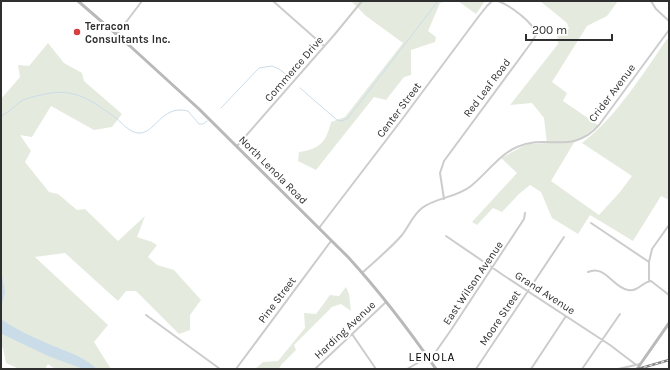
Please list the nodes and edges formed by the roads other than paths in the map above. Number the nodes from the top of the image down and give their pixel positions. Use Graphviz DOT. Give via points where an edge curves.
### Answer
graph roads {
  1 [pos="78,1"];
  2 [pos="142,1"];
  3 [pos="273,1"];
  4 [pos="362,1"];
  5 [pos="492,1"];
  6 [pos="499,1"];
  7 [pos="652,1"];
  8 [pos="669,21"];
  9 [pos="669,30"];
  10 [pos="117,34"];
  11 [pos="324,46"];
  12 [pos="237,146"];
  13 [pos="444,199"];
  14 [pos="525,212"];
  15 [pos="591,223"];
  16 [pos="669,225"];
  17 [pos="319,228"];
  18 [pos="446,236"];
  19 [pos="564,236"];
  20 [pos="331,241"];
  21 [pos="649,262"];
  22 [pos="492,267"];
  23 [pos="363,272"];
  24 [pos="588,272"];
  25 [pos="650,281"];
  26 [pos="528,291"];
  27 [pos="669,294"];
  28 [pos="386,302"];
  29 [pos="620,314"];
  30 [pos="146,316"];
  31 [pos="566,316"];
  32 [pos="669,323"];
  33 [pos="352,334"];
  34 [pos="602,340"];
  35 [pos="429,358"];
  36 [pos="635,364"];
  37 [pos="641,364"];
  38 [pos="319,365"];
  39 [pos="220,369"];
  40 [pos="236,369"];
  41 [pos="315,369"];
  42 [pos="321,369"];
  43 [pos="376,369"];
  44 [pos="407,369"];
  45 [pos="436,369"];
  46 [pos="476,369"];
  47 [pos="531,369"];
  48 [pos="582,369"];
  49 [pos="618,369"];
  50 [pos="637,369"];
  1 -- 10 [label="main road, North Lenola Road"];
  2 -- 10 [label="street"];
  3 -- 11 [label="street"];
  4 -- 11 [label="street, Commerce Drive"];
  5 -- 17 [label="street, Center Street"];
  6 -- 13 [label="street, Red Leaf Road" via="526,19 536,34 444,161 440,174"];
  7 -- 8 [label="street" via="656,9"];
  9 -- 13 [label="street, Crider Avenue" via="599,125 588,135 570,142 535,142 515,148 469,188"];
  10 -- 12 [label="main road, North Lenola Road"];
  11 -- 12 [label="street, Commerce Drive"];
  12 -- 17 [label="main road, North Lenola Road"];
  13 -- 23 [label="street, Crider Avenue" via="419,211 399,238"];
  14 -- 22 [label="street, East Wilson Avenue" via="524,219"];
  15 -- 21 [label="street"];
  16 -- 21 [label="street" via="652,249"];
  17 -- 20 [label="main road, North Lenola Road"];
  18 -- 22 [label="street, Grand Avenue"];
  19 -- 26 [label="street, Moore Street"];
  20 -- 23 [label="main road, North Lenola Road"];
  20 -- 40 [label="street, Pine Street"];
  21 -- 25 [label="street"];
  22 -- 26 [label="street, Grand Avenue"];
  22 -- 35 [label="street, East Wilson Avenue" via="451,330"];
  23 -- 28 [label="main road, North Lenola Road"];
  24 -- 25 [label="street" via="592,270 607,275 630,291"];
  25 -- 27 [label="street"];
  26 -- 31 [label="street, Grand Avenue"];
  26 -- 46 [label="street, Moore Street"];
  28 -- 33 [label="street, Harding Avenue"];
  28 -- 35 [label="main road, North Lenola Road"];
  29 -- 34 [label="street"];
  30 -- 39 [label="street"];
  31 -- 34 [label="street, Grand Avenue"];
  31 -- 47 [label="street"];
  32 -- 37 [label="main road"];
  33 -- 38 [label="street, Harding Avenue"];
  33 -- 43 [label="street"];
  34 -- 36 [label="street, Grand Avenue"];
  34 -- 48 [label="street"];
  35 -- 44 [label="street"];
  35 -- 45 [label="main road, North Lenola Road"];
  36 -- 37 [label="street"];
  36 -- 49 [label="street"];
  37 -- 50 [label="main road"];
  38 -- 41 [label="street, Harding Avenue"];
  38 -- 42 [label="street"];
}
